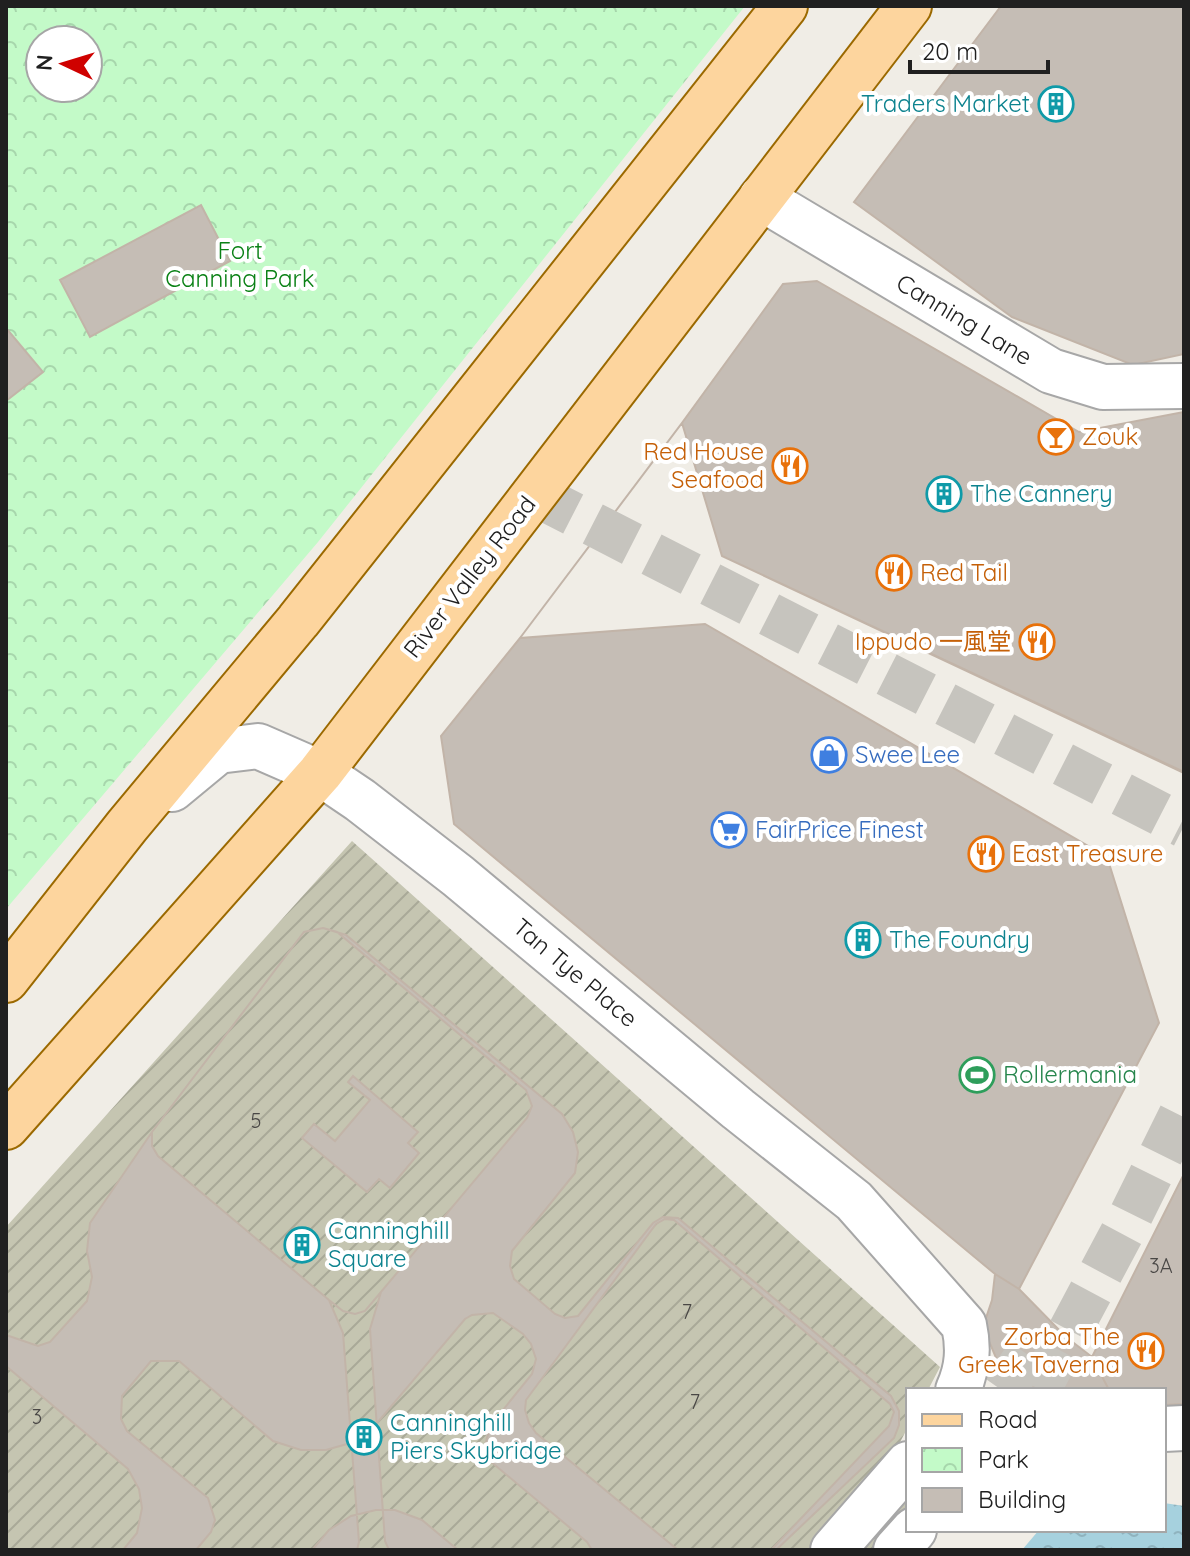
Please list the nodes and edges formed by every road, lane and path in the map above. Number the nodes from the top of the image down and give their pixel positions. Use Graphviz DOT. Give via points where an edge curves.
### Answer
graph roads {
  1 [pos="785,6"];
  2 [pos="909,6"];
  3 [pos="761,198"];
  4 [pos="1184,386"];
  5 [pos="320,773"];
  6 [pos="127,826"];
  7 [pos="6,980"];
  8 [pos="6,1127"];
  9 [pos="959,1388"];
  10 [pos="906,1466"];
  11 [pos="912,1532"];
  12 [pos="833,1550"];
  13 [pos="896,1550"];
  1 -- 6 [label="main road" via="298,621"];
  2 -- 3 [label="main road, River Valley Road"];
  3 -- 4 [label="street, Canning Lane" via="1051,371 1103,387"];
  3 -- 5 [label="main road, River Valley Road"];
  5 -- 6 [label="street, Tan Tye Place" via="258,746 218,751"];
  5 -- 8 [label="main road, River Valley Road"];
  5 -- 9 [label="street, Tan Tye Place" via="458,876 854,1201 964,1325 983,1354"];
  6 -- 7 [label="main road"];
  10 -- 12 [label="street"];
  11 -- 13 [label="street"];
}
